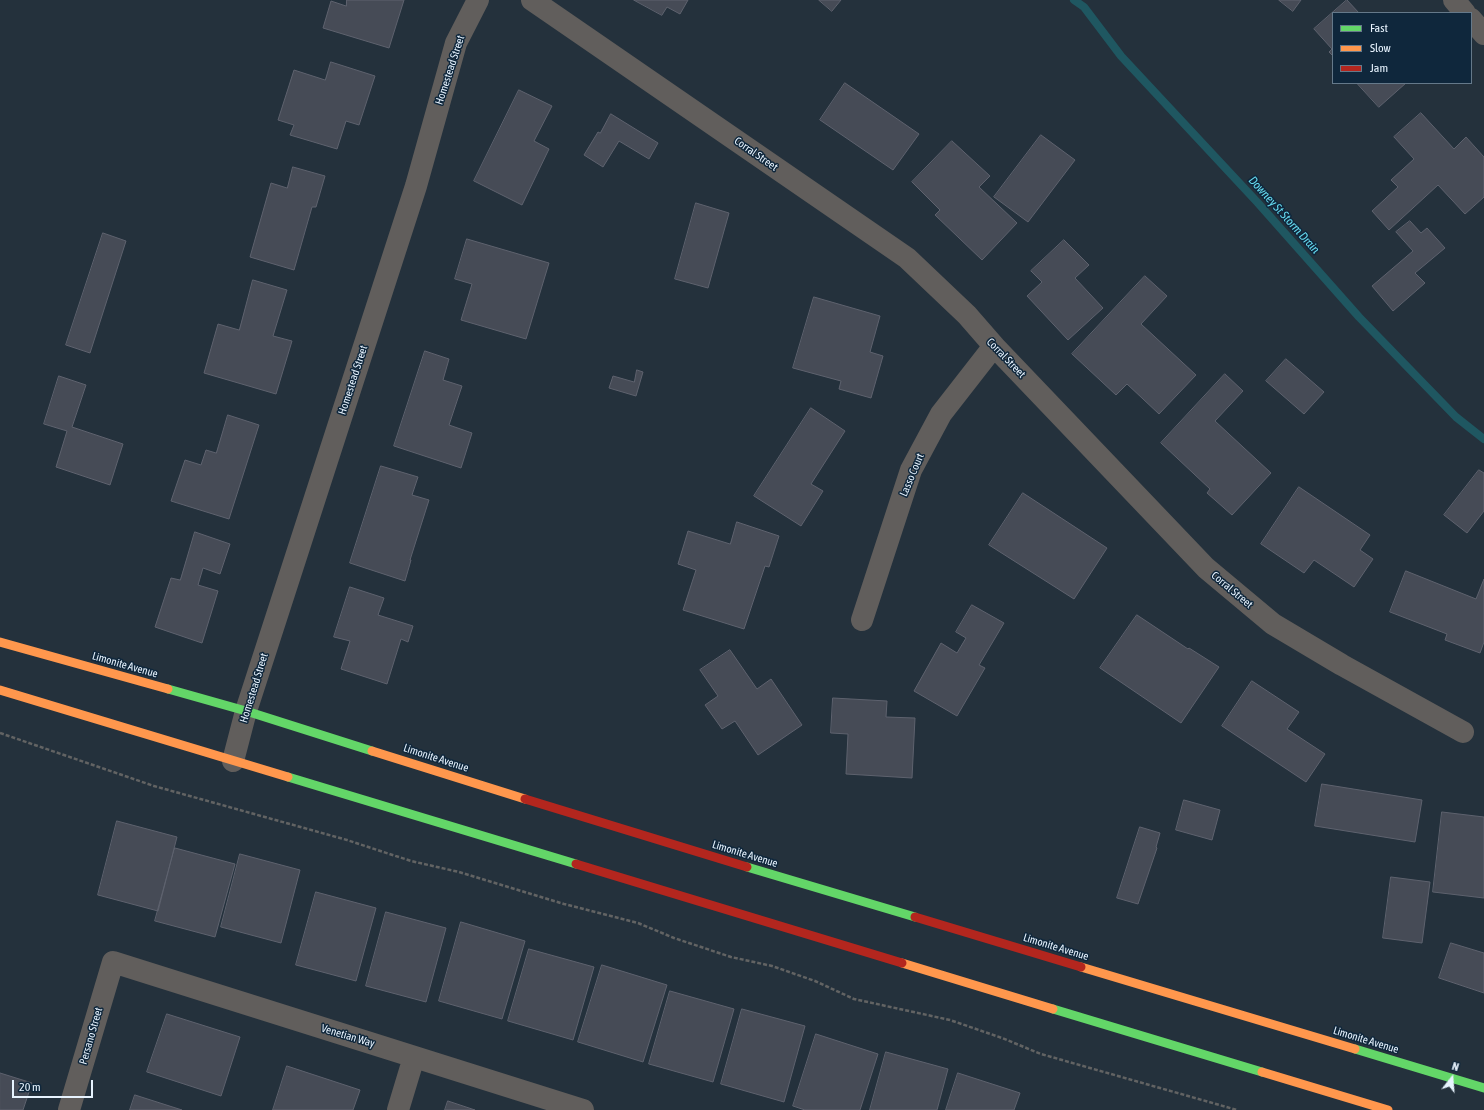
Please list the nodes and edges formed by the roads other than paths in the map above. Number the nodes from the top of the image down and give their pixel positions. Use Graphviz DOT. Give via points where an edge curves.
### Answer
graph roads {
  1 [pos="478,0"];
  2 [pos="532,0"];
  3 [pos="1454,0"];
  4 [pos="1465,12"];
  5 [pos="1472,20"];
  6 [pos="1484,34"];
  7 [pos="994,346"];
  8 [pos="862,620"];
  9 [pos="0,642"];
  10 [pos="0,690"];
  11 [pos="246,711"];
  12 [pos="1463,732"];
  13 [pos="233,761"];
  14 [pos="113,962"];
  15 [pos="414,1057"];
  16 [pos="1484,1088"];
  17 [pos="69,1110"];
  18 [pos="398,1110"];
  19 [pos="583,1110"];
  20 [pos="1388,1110"];
  1 -- 11 [label="street, Homestead Street" via="456,43 416,186"];
  2 -- 7 [label="street, Corral Street" via="908,258 967,315"];
  3 -- 4 [label="street"];
  5 -- 6 [label="street"];
  7 -- 8 [label="street, Lasso Court" via="941,414 911,470"];
  7 -- 12 [label="street, Corral Street" via="1206,568 1273,624"];
  9 -- 11 [label="main road, Limonite Avenue"];
  10 -- 13 [label="main road"];
  11 -- 13 [label="street, Homestead Street"];
  11 -- 16 [label="main road, Limonite Avenue" via="588,819"];
  13 -- 20 [label="main road"];
  14 -- 15 [label="street, Venetian Way"];
  14 -- 17 [label="street, Persano Street"];
  15 -- 18 [label="street"];
  15 -- 19 [label="street, Venetian Way"];
}
